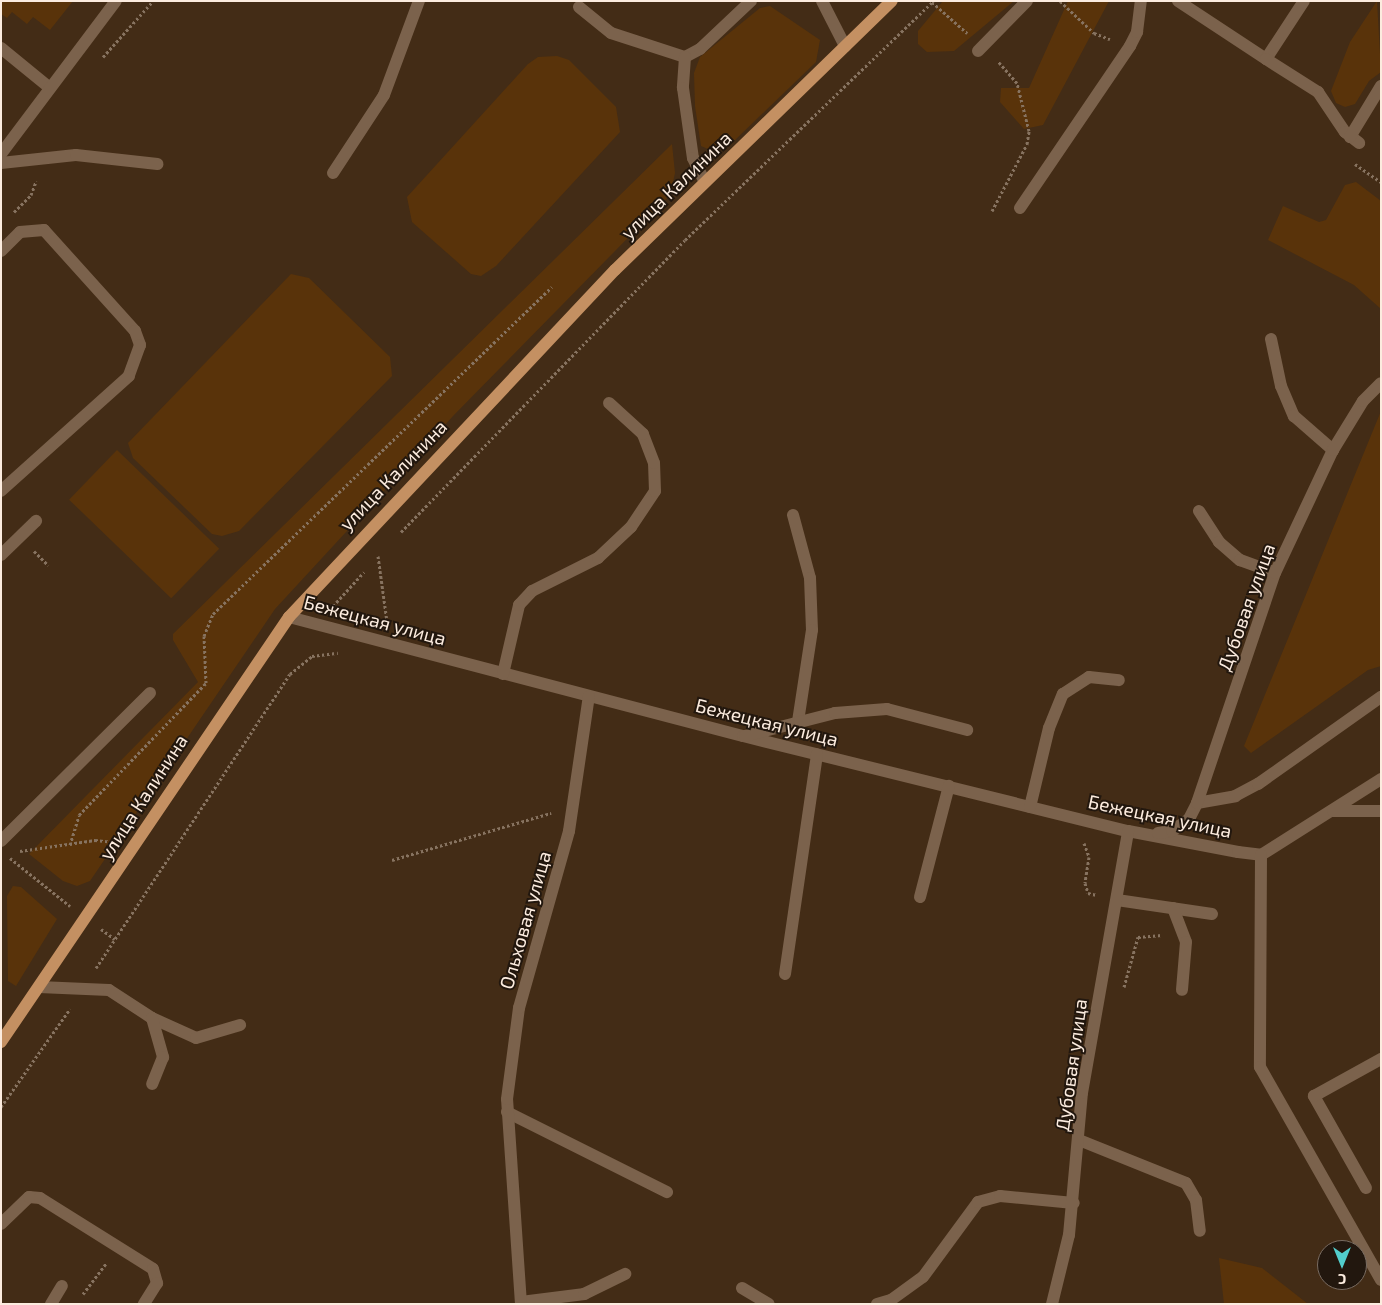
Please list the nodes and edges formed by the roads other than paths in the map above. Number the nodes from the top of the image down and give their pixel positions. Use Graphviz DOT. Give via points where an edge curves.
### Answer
graph roads {
  1 [pos="116,1"];
  2 [pos="419,1"];
  3 [pos="751,1"];
  4 [pos="822,1"];
  5 [pos="892,1"];
  6 [pos="1027,1"];
  7 [pos="1141,1"];
  8 [pos="1178,1"];
  9 [pos="1304,1"];
  10 [pos="579,7"];
  11 [pos="846,46"];
  12 [pos="1,48"];
  13 [pos="980,49"];
  14 [pos="685,56"];
  15 [pos="1266,59"];
  16 [pos="1381,86"];
  17 [pos="50,88"];
  18 [pos="1,154"];
  19 [pos="1,163"];
  20 [pos="158,164"];
  21 [pos="333,173"];
  22 [pos="704,181"];
  23 [pos="1020,208"];
  24 [pos="1,251"];
  25 [pos="1271,338"];
  26 [pos="1381,382"];
  27 [pos="608,403"];
  28 [pos="1333,450"];
  29 [pos="1,491"];
  30 [pos="1199,511"];
  31 [pos="793,515"];
  32 [pos="36,521"];
  33 [pos="1,555"];
  34 [pos="1275,574"];
  35 [pos="289,617"];
  36 [pos="502,674"];
  37 [pos="1119,680"];
  38 [pos="150,693"];
  39 [pos="589,696"];
  40 [pos="1381,697"];
  41 [pos="798,722"];
  42 [pos="967,730"];
  43 [pos="743,736"];
  44 [pos="817,754"];
  45 [pos="1381,779"];
  46 [pos="949,786"];
  47 [pos="1197,803"];
  48 [pos="1030,806"];
  49 [pos="1334,811"];
  50 [pos="1381,812"];
  51 [pos="1128,830"];
  52 [pos="1150,833"];
  53 [pos="3,847"];
  54 [pos="1261,854"];
  55 [pos="920,897"];
  56 [pos="1117,900"];
  57 [pos="1173,908"];
  58 [pos="1212,914"];
  59 [pos="785,974"];
  60 [pos="39,987"];
  61 [pos="1182,990"];
  62 [pos="152,1018"];
  63 [pos="240,1025"];
  64 [pos="1,1042"];
  65 [pos="1381,1059"];
  66 [pos="152,1084"];
  67 [pos="508,1112"];
  68 [pos="1079,1140"];
  69 [pos="1366,1188"];
  70 [pos="667,1192"];
  71 [pos="1074,1203"];
  72 [pos="1,1224"];
  73 [pos="1200,1231"];
  74 [pos="625,1274"];
  75 [pos="1381,1280"];
  76 [pos="62,1286"];
  77 [pos="742,1288"];
  78 [pos="521,1303"];
  79 [pos="51,1304"];
  80 [pos="144,1304"];
  81 [pos="770,1304"];
  82 [pos="877,1304"];
  83 [pos="1052,1304"];
  1 -- 17 [label="street"];
  2 -- 21 [label="street" via="384,95"];
  3 -- 14 [label="street" via="700,49"];
  4 -- 11 [label="street"];
  5 -- 11 [label="main road, улица Калинина"];
  6 -- 13 [label="street"];
  7 -- 23 [label="street" via="1137,32 1130,46"];
  8 -- 15 [label="street"];
  9 -- 15 [label="street"];
  10 -- 14 [label="street" via="611,34"];
  11 -- 22 [label="main road, улица Калинина"];
  12 -- 17 [label="street"];
  14 -- 22 [label="street" via="683,88 693,158"];
  15 -- 16 [label="street" via="1318,92 1354,140"];
  17 -- 18 [label="street"];
  19 -- 20 [label="street" via="76,156"];
  22 -- 35 [label="main road, улица Калинина" via="354,543"];
  24 -- 29 [label="street" via="20,232 44,230 135,331 140,345 129,376"];
  25 -- 28 [label="street" via="1281,386 1294,416"];
  26 -- 28 [label="street, Дубовая улица" via="1363,402"];
  27 -- 36 [label="street" via="643,434 654,463 655,491 631,527 598,558 532,591 519,605"];
  28 -- 34 [label="street, Дубовая улица"];
  30 -- 34 [label="street" via="1219,542 1240,560"];
  31 -- 41 [label="street" via="810,578 812,630"];
  32 -- 33 [label="street"];
  34 -- 47 [label="street, Дубовая улица"];
  35 -- 36 [label="street, Бежецкая улица"];
  35 -- 60 [label="main road, улица Калинина"];
  36 -- 39 [label="street, Бежецкая улица"];
  37 -- 48 [label="street" via="1090,677 1063,694 1049,728"];
  38 -- 53 [label="street"];
  39 -- 43 [label="street, Бежецкая улица"];
  39 -- 67 [label="street, Ольховая улица" via="564,857 539,927 520,1008"];
  40 -- 47 [label="street" via="1258,784 1234,796"];
  41 -- 42 [label="street" via="835,713 887,710"];
  41 -- 43 [label="street"];
  43 -- 44 [label="street, Бежецкая улица"];
  44 -- 46 [label="street, Бежецкая улица"];
  44 -- 59 [label="street"];
  45 -- 49 [label="street"];
  46 -- 48 [label="street, Бежецкая улица"];
  46 -- 55 [label="street"];
  47 -- 52 [label="street, Дубовая улица" via="1189,818 1172,832"];
  48 -- 51 [label="street, Бежецкая улица"];
  49 -- 50 [label="street"];
  49 -- 54 [label="street"];
  51 -- 52 [label="street, Бежецкая улица"];
  51 -- 56 [label="street, Дубовая улица"];
  52 -- 54 [label="street, Бежецкая улица"];
  54 -- 75 [label="street" via="1260,1067"];
  56 -- 57 [label="street"];
  56 -- 68 [label="street, Дубовая улица" via="1092,1029"];
  57 -- 58 [label="street"];
  57 -- 61 [label="street" via="1186,942"];
  60 -- 62 [label="street" via="109,990"];
  60 -- 64 [label="main road, улица Калинина"];
  62 -- 63 [label="street" via="196,1038"];
  62 -- 66 [label="street" via="163,1057"];
  65 -- 69 [label="street" via="1314,1096"];
  67 -- 70 [label="street"];
  67 -- 78 [label="street, Ольховая улица"];
  68 -- 71 [label="street, Дубовая улица"];
  68 -- 73 [label="street" via="1186,1183 1196,1200"];
  71 -- 82 [label="street" via="1000,1196 978,1202 923,1277 891,1300"];
  71 -- 83 [label="street, Дубовая улица"];
  72 -- 80 [label="street" via="29,1197 40,1198 156,1275 155,1288"];
  74 -- 78 [label="street" via="584,1294"];
  76 -- 79 [label="street"];
  77 -- 81 [label="street"];
}
